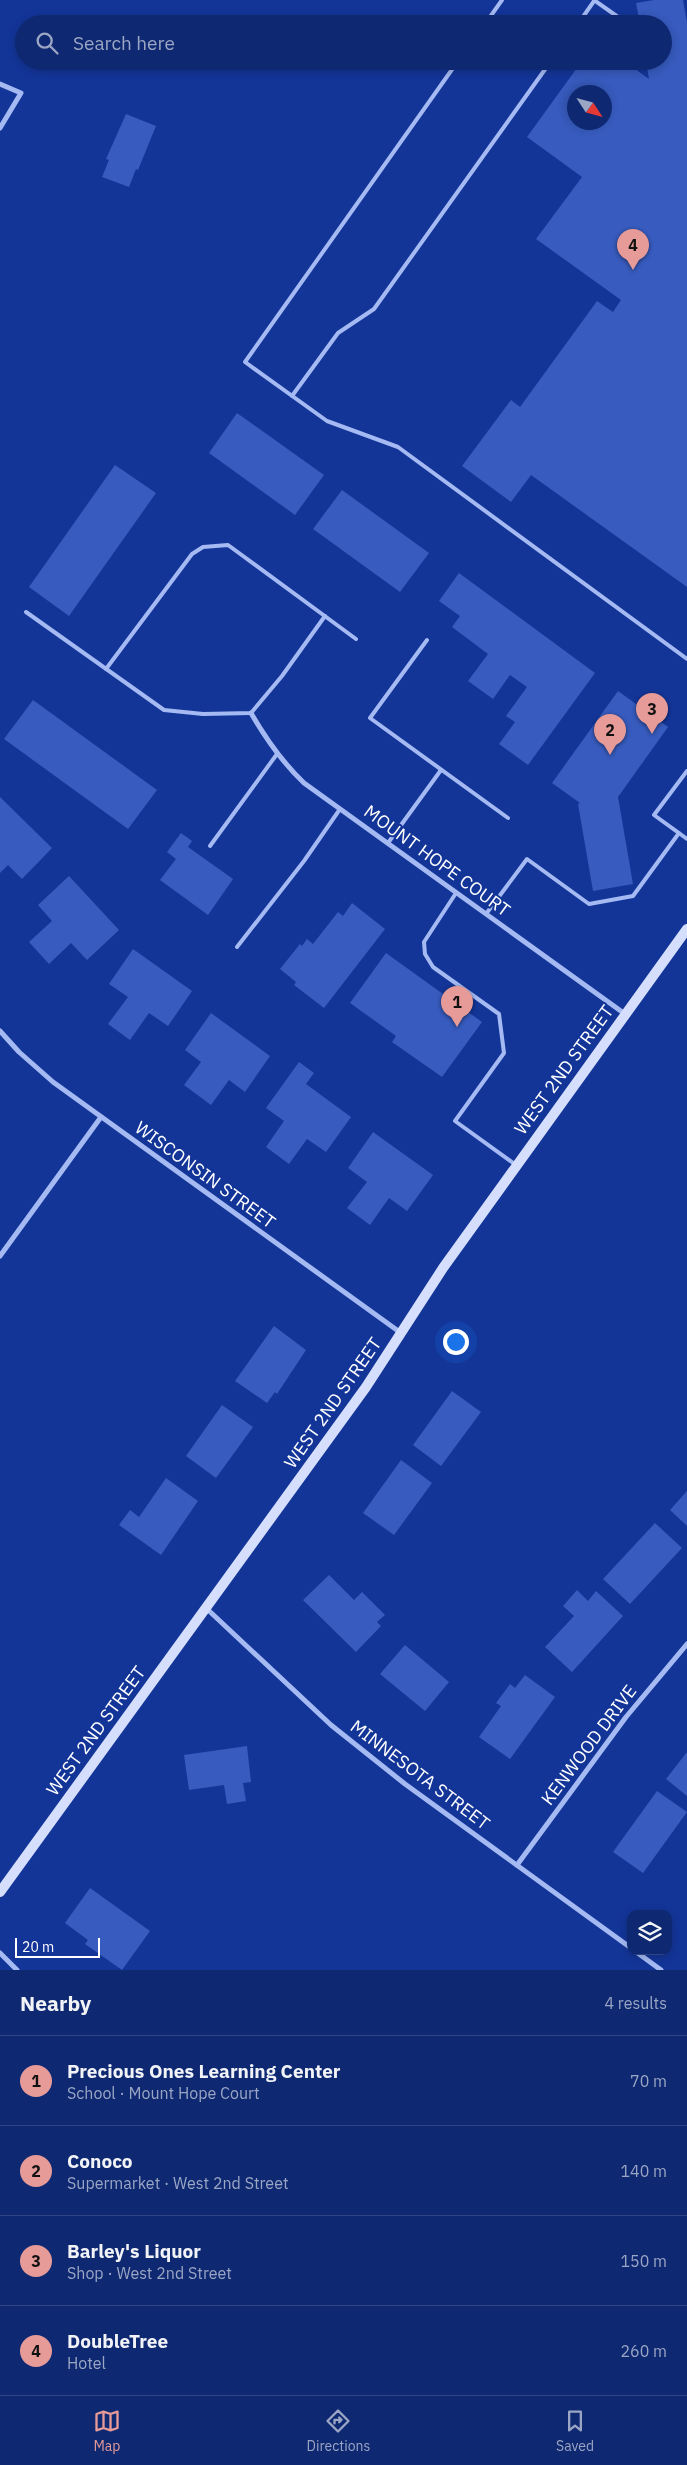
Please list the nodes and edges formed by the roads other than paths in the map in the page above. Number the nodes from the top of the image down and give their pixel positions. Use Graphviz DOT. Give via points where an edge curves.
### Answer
graph roads {
  1 [pos="502,0"];
  2 [pos="594,0"];
  3 [pos="491,15"];
  4 [pos="584,15"];
  5 [pos="615,15"];
  6 [pos="452,70"];
  7 [pos="545,70"];
  8 [pos="0,84"];
  9 [pos="0,128"];
  10 [pos="292,396"];
  11 [pos="26,612"];
  12 [pos="325,616"];
  13 [pos="356,639"];
  14 [pos="427,640"];
  15 [pos="687,659"];
  16 [pos="106,669"];
  17 [pos="251,713"];
  18 [pos="277,754"];
  19 [pos="441,770"];
  20 [pos="687,771"];
  21 [pos="340,808"];
  22 [pos="508,818"];
  23 [pos="679,833"];
  24 [pos="687,839"];
  25 [pos="388,843"];
  26 [pos="210,846"];
  27 [pos="456,893"];
  28 [pos="486,914"];
  29 [pos="687,929"];
  30 [pos="237,947"];
  31 [pos="625,1014"];
  32 [pos="0,1031"];
  33 [pos="101,1117"];
  34 [pos="516,1165"];
  35 [pos="0,1256"];
  36 [pos="401,1333"];
  37 [pos="206,1608"];
  38 [pos="687,1644"];
  39 [pos="517,1866"];
  40 [pos="0,1892"];
  41 [pos="627,1945"];
  42 [pos="0,1953"];
  43 [pos="640,1955"];
  44 [pos="17,1970"];
  45 [pos="661,1970"];
  1 -- 3 [label="lane"];
  2 -- 4 [label="lane"];
  2 -- 5 [label="lane"];
  6 -- 10 [label="lane" via="245,362"];
  7 -- 10 [label="lane" via="374,309 338,333"];
  8 -- 9 [label="street" via="21,93"];
  10 -- 15 [label="lane" via="327,421 398,446"];
  11 -- 16 [label="lane"];
  12 -- 13 [label="lane"];
  12 -- 16 [label="lane" via="228,545 203,547 192,554"];
  12 -- 17 [label="lane"];
  14 -- 19 [label="lane" via="370,718"];
  16 -- 17 [label="lane" via="164,710 203,714"];
  17 -- 18 [label="street, MOUNT HOPE COURT"];
  18 -- 21 [label="street, MOUNT HOPE COURT" via="304,783"];
  18 -- 26 [label="lane"];
  19 -- 22 [label="lane"];
  19 -- 25 [label="lane"];
  20 -- 23 [label="lane" via="654,815"];
  21 -- 25 [label="street, MOUNT HOPE COURT"];
  21 -- 30 [label="lane" via="304,861"];
  23 -- 24 [label="lane"];
  23 -- 28 [label="lane" via="633,896 589,904 527,858"];
  25 -- 27 [label="street, MOUNT HOPE COURT"];
  27 -- 28 [label="street, MOUNT HOPE COURT"];
  27 -- 34 [label="lane" via="424,942 426,954 434,967 499,1014 504,1052 455,1121"];
  28 -- 31 [label="street, MOUNT HOPE COURT"];
  29 -- 31 [label="street, WEST 2ND STREET"];
  31 -- 34 [label="street, WEST 2ND STREET"];
  32 -- 33 [label="street, WISCONSIN STREET" via="52,1082"];
  33 -- 35 [label="street"];
  33 -- 36 [label="street, WISCONSIN STREET"];
  34 -- 36 [label="street, WEST 2ND STREET"];
  36 -- 37 [label="street, WEST 2ND STREET" via="366,1387"];
  37 -- 39 [label="street, MINNESOTA STREET" via="331,1725"];
  37 -- 40 [label="street, WEST 2ND STREET"];
  38 -- 39 [label="street, KENWOOD DRIVE" via="626,1716"];
  39 -- 41 [label="street, MINNESOTA STREET"];
  42 -- 44 [label="street"];
  43 -- 45 [label="street"];
}
